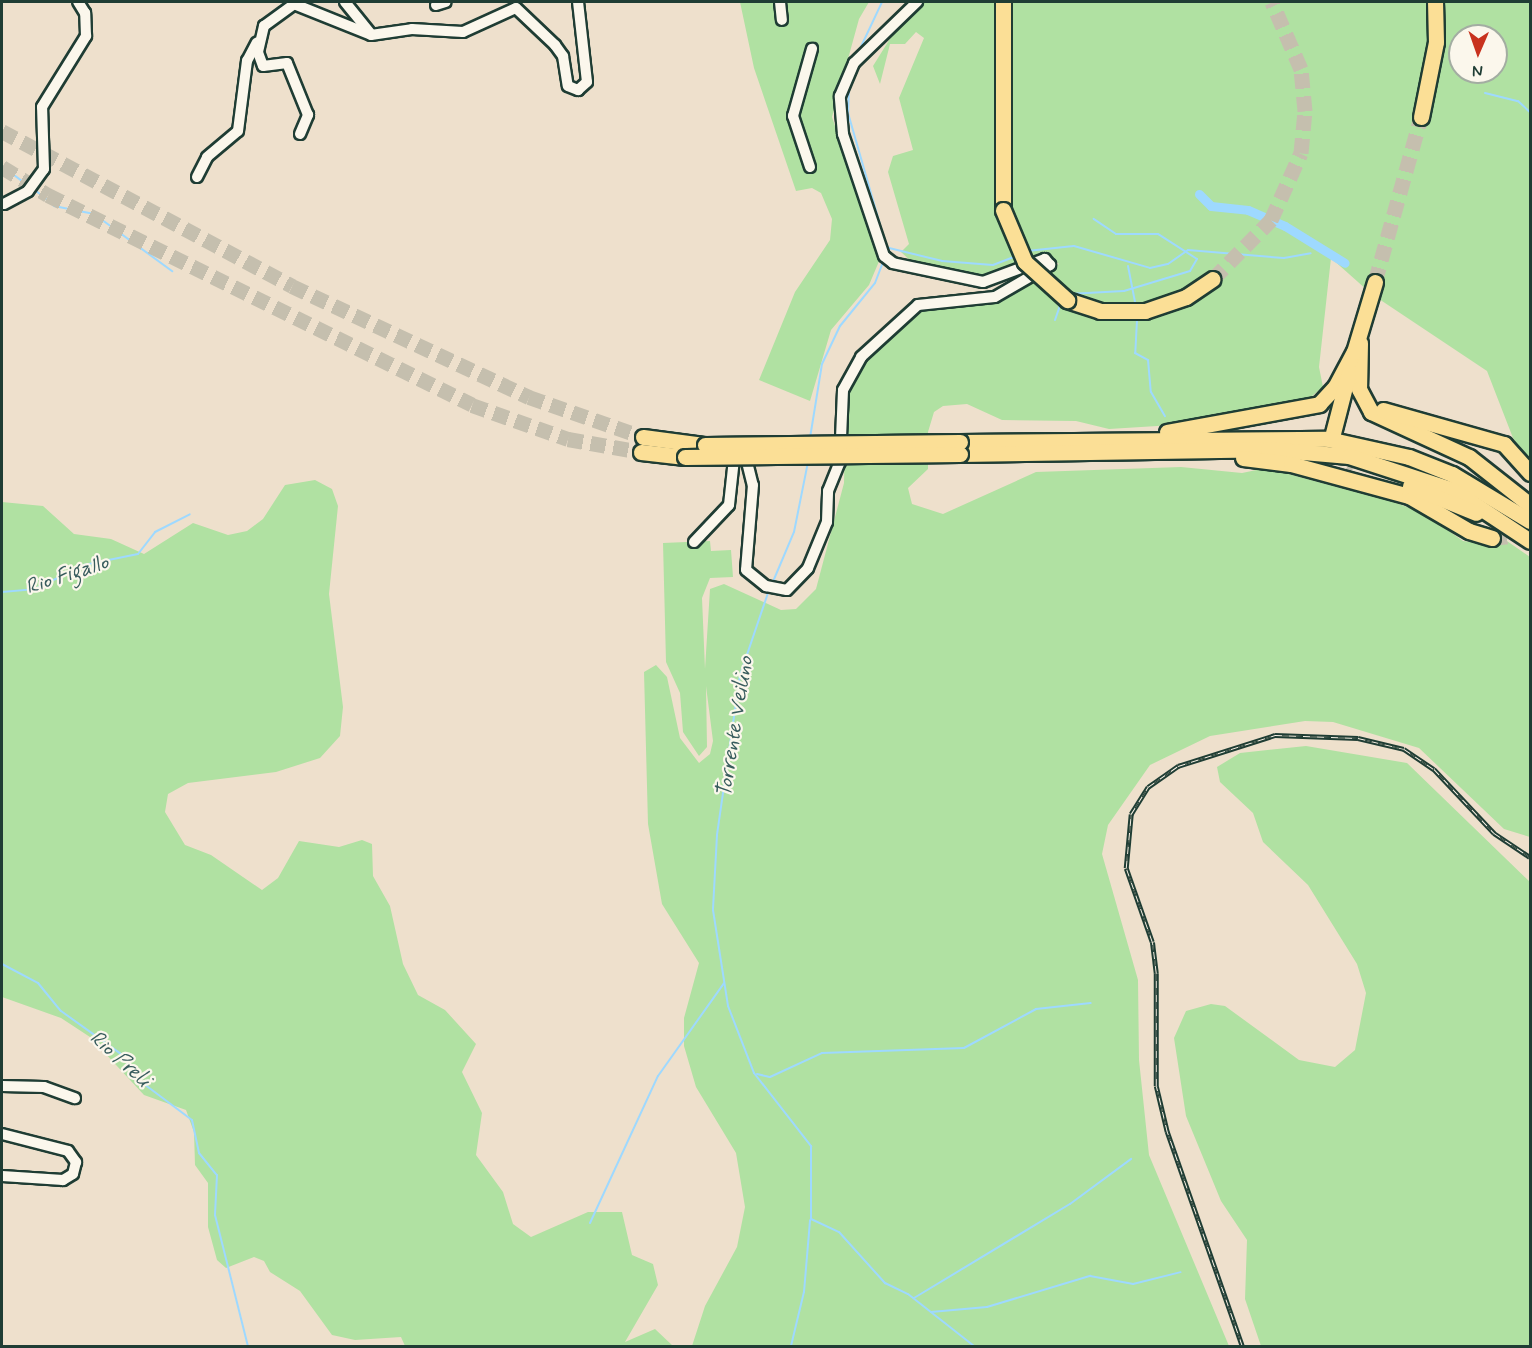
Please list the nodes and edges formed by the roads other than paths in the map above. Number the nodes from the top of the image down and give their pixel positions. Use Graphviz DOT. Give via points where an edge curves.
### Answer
graph roads {
  1 [pos="78,2"];
  2 [pos="345,2"];
  3 [pos="578,2"];
  4 [pos="780,2"];
  5 [pos="917,2"];
  6 [pos="1003,2"];
  7 [pos="1435,2"];
  8 [pos="782,20"];
  9 [pos="371,35"];
  10 [pos="258,39"];
  11 [pos="812,50"];
  12 [pos="1421,117"];
  13 [pos="300,134"];
  14 [pos="810,167"];
  15 [pos="197,177"];
  16 [pos="4,204"];
  17 [pos="1213,279"];
  18 [pos="1375,282"];
  19 [pos="1361,334"];
  20 [pos="1354,352"];
  21 [pos="1359,367"];
  22 [pos="1333,433"];
  23 [pos="1128,439"];
  24 [pos="642,445"];
  25 [pos="960,448"];
  26 [pos="1184,451"];
  27 [pos="1353,468"];
  28 [pos="1530,473"];
  29 [pos="1530,505"];
  30 [pos="1530,521"];
  31 [pos="1492,538"];
  32 [pos="1530,541"];
  33 [pos="694,542"];
  34 [pos="1530,549"];
  35 [pos="2,1086"];
  36 [pos="75,1098"];
  37 [pos="2,1134"];
  38 [pos="2,1176"];
  1 -- 16 [label="street" via="85,13 86,36 42,107 44,170 28,191"];
  2 -- 9 [label="street"];
  3 -- 9 [label="street" via="587,82 578,90 568,86 563,56 555,45 516,8 463,32 412,29"];
  4 -- 8 [label="street"];
  5 -- 33 [label="street" via="854,63 840,96 843,134 884,256 893,263 983,282 1045,259 1051,263 995,297 918,305 861,357 843,390 840,462 828,491 827,522 801,579 787,590 775,590 756,580 745,564 753,485 741,439 735,442 729,506"];
  6 -- 17 [label="highway, bridge" via="1003,210 1024,261 1067,300 1100,311 1145,311 1186,297"];
  7 -- 12 [label="highway" via="1436,42"];
  9 -- 10 [label="street" via="300,4 264,26"];
  10 -- 13 [label="street" via="261,64 287,63 295,81 308,115"];
  10 -- 15 [label="street" via="247,61 238,131 207,157"];
  11 -- 14 [label="street" via="793,116"];
  18 -- 19 [label="highway"];
  19 -- 20 [label="highway"];
  19 -- 21 [label="highway"];
  20 -- 22 [label="highway"];
  20 -- 23 [label="highway" via="1335,387 1312,408"];
  21 -- 28 [label="highway" via="1368,394 1385,412 1504,444"];
  21 -- 29 [label="highway" via="1361,396 1376,416 1469,457"];
  23 -- 25 [label="highway"];
  23 -- 30 [label="highway" via="1328,439 1372,447 1452,474"];
  24 -- 25 [label="highway, bridge" via="685,450"];
  25 -- 26 [label="highway"];
  26 -- 31 [label="highway" via="1334,474 1409,496 1468,531"];
  26 -- 32 [label="highway" via="1309,451 1387,465 1468,498"];
  27 -- 34 [label="highway" via="1472,510"];
  35 -- 36 [label="street" via="44,1087"];
  37 -- 38 [label="street" via="69,1151 76,1162 73,1174 63,1180"];
}
